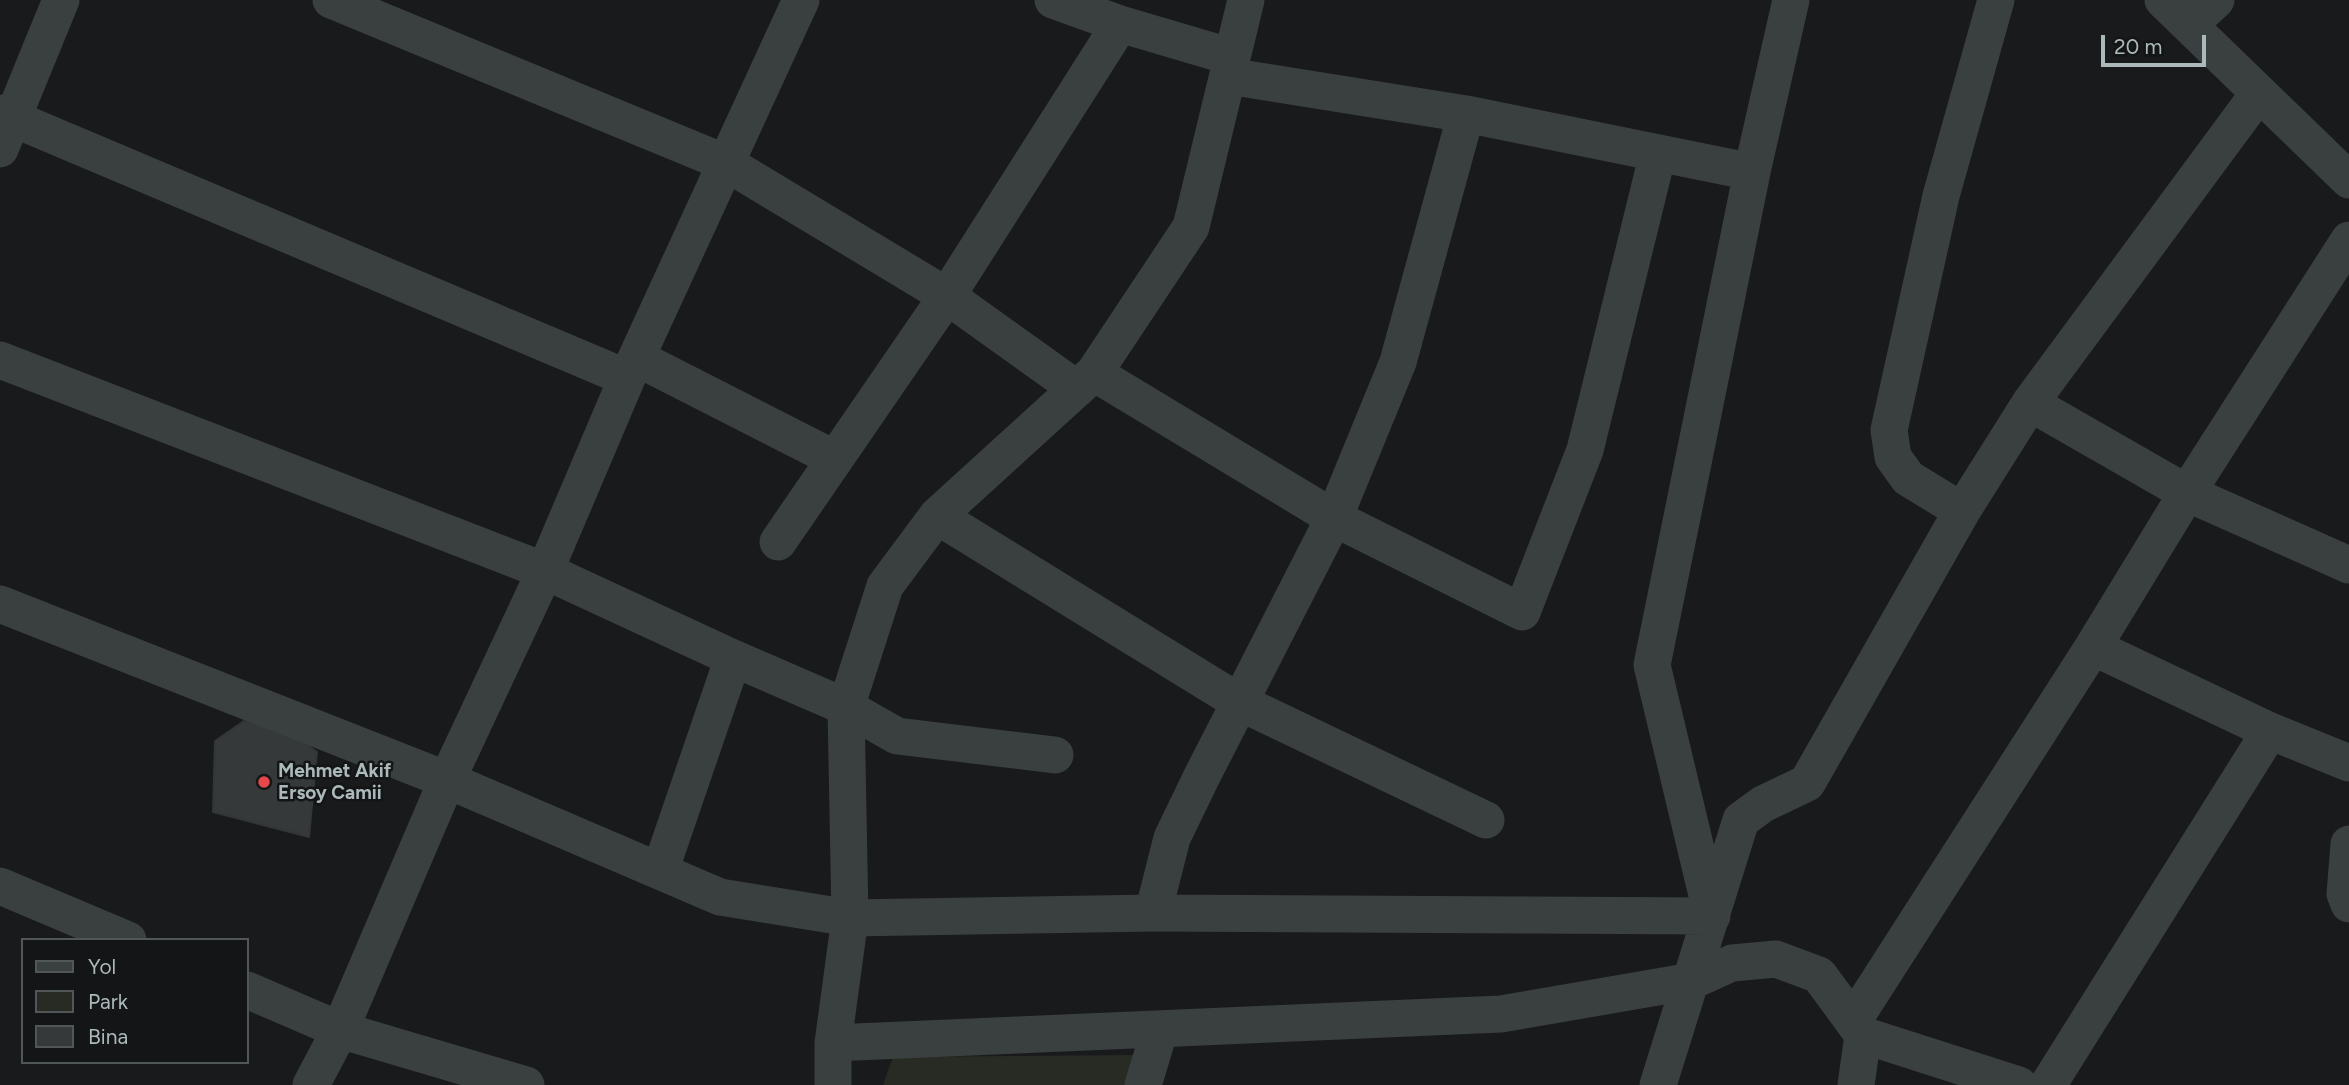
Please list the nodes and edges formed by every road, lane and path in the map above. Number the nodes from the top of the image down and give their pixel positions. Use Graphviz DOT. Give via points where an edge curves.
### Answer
graph roads {
  1 [pos="61,0"];
  2 [pos="331,0"];
  3 [pos="801,0"];
  4 [pos="1053,0"];
  5 [pos="1246,0"];
  6 [pos="1791,0"];
  7 [pos="1996,0"];
  8 [pos="2163,0"];
  9 [pos="2216,0"];
  10 [pos="1120,24"];
  11 [pos="2189,25"];
  12 [pos="1230,66"];
  13 [pos="2259,93"];
  14 [pos="1466,114"];
  15 [pos="5,127"];
  16 [pos="1658,153"];
  17 [pos="726,163"];
  18 [pos="1752,172"];
  19 [pos="2349,180"];
  20 [pos="2349,240"];
  21 [pos="947,296"];
  22 [pos="0,360"];
  23 [pos="632,368"];
  24 [pos="1086,381"];
  25 [pos="2031,402"];
  26 [pos="835,459"];
  27 [pos="2187,493"];
  28 [pos="1962,511"];
  29 [pos="937,516"];
  30 [pos="1334,518"];
  31 [pos="778,542"];
  32 [pos="2349,565"];
  33 [pos="545,571"];
  34 [pos="0,604"];
  35 [pos="2093,648"];
  36 [pos="733,658"];
  37 [pos="1239,702"];
  38 [pos="846,706"];
  39 [pos="2270,731"];
  40 [pos="1055,755"];
  41 [pos="2349,763"];
  42 [pos="447,780"];
  43 [pos="1486,820"];
  44 [pos="2349,844"];
  45 [pos="660,871"];
  46 [pos="0,886"];
  47 [pos="2349,904"];
  48 [pos="1153,913"];
  49 [pos="1712,916"];
  50 [pos="850,918"];
  51 [pos="123,938"];
  52 [pos="1692,981"];
  53 [pos="248,990"];
  54 [pos="1858,1028"];
  55 [pos="1160,1029"];
  56 [pos="340,1030"];
  57 [pos="833,1043"];
  58 [pos="311,1085"];
  59 [pos="526,1085"];
  60 [pos="833,1085"];
  61 [pos="1143,1085"];
  62 [pos="1658,1085"];
  63 [pos="1856,1085"];
  64 [pos="2019,1085"];
  65 [pos="2048,1085"];
  1 -- 15 [label="street"];
  2 -- 17 [label="street"];
  3 -- 17 [label="street"];
  4 -- 10 [label="street"];
  5 -- 12 [label="street"];
  6 -- 18 [label="street"];
  7 -- 28 [label="street" via="1941,195 1889,430 1894,457 1908,478"];
  8 -- 11 [label="street"];
  9 -- 11 [label="street"];
  10 -- 12 [label="street"];
  10 -- 21 [label="street"];
  11 -- 13 [label="street"];
  12 -- 14 [label="street"];
  12 -- 24 [label="street" via="1191,227"];
  13 -- 19 [label="street"];
  13 -- 25 [label="street"];
  14 -- 16 [label="street"];
  14 -- 30 [label="street" via="1398,362"];
  15 -- 23 [label="street"];
  16 -- 18 [label="street"];
  16 -- 30 [label="street" via="1585,450 1522,612"];
  17 -- 21 [label="street"];
  17 -- 23 [label="street"];
  18 -- 49 [label="street" via="1652,665"];
  20 -- 27 [label="street"];
  21 -- 24 [label="street"];
  21 -- 26 [label="street"];
  22 -- 33 [label="street"];
  23 -- 26 [label="street"];
  23 -- 33 [label="street"];
  24 -- 29 [label="street"];
  24 -- 30 [label="street"];
  25 -- 27 [label="street"];
  25 -- 28 [label="street"];
  26 -- 31 [label="street"];
  27 -- 32 [label="street"];
  27 -- 35 [label="street"];
  28 -- 49 [label="street" via="1807,783 1741,820"];
  29 -- 37 [label="street"];
  29 -- 38 [label="street" via="885,586"];
  30 -- 37 [label="street"];
  33 -- 36 [label="street"];
  33 -- 42 [label="street"];
  34 -- 42 [label="street"];
  35 -- 39 [label="street"];
  35 -- 54 [label="street"];
  36 -- 38 [label="street"];
  36 -- 45 [label="street"];
  37 -- 43 [label="street"];
  37 -- 48 [label="street" via="1172,838"];
  38 -- 40 [label="street" via="897,736"];
  38 -- 50 [label="street"];
  39 -- 41 [label="street"];
  39 -- 65 [label="street"];
  42 -- 45 [label="street"];
  42 -- 56 [label="street"];
  44 -- 47 [label="street" via="2345,894"];
  45 -- 50 [label="street" via="720,897"];
  46 -- 51 [label="street"];
  48 -- 49 [label="street"];
  48 -- 50 [label="street"];
  49 -- 52 [label="street"];
  50 -- 57 [label="street"];
  52 -- 54 [label="street" via="1732,963 1776,959 1819,975"];
  52 -- 55 [label="street" via="1501,1014"];
  52 -- 62 [label="street"];
  53 -- 56 [label="street"];
  54 -- 63 [label="street"];
  54 -- 64 [label="street"];
  55 -- 57 [label="street"];
  55 -- 61 [label="street"];
  56 -- 58 [label="street"];
  56 -- 59 [label="street"];
  57 -- 60 [label="street"];
}
